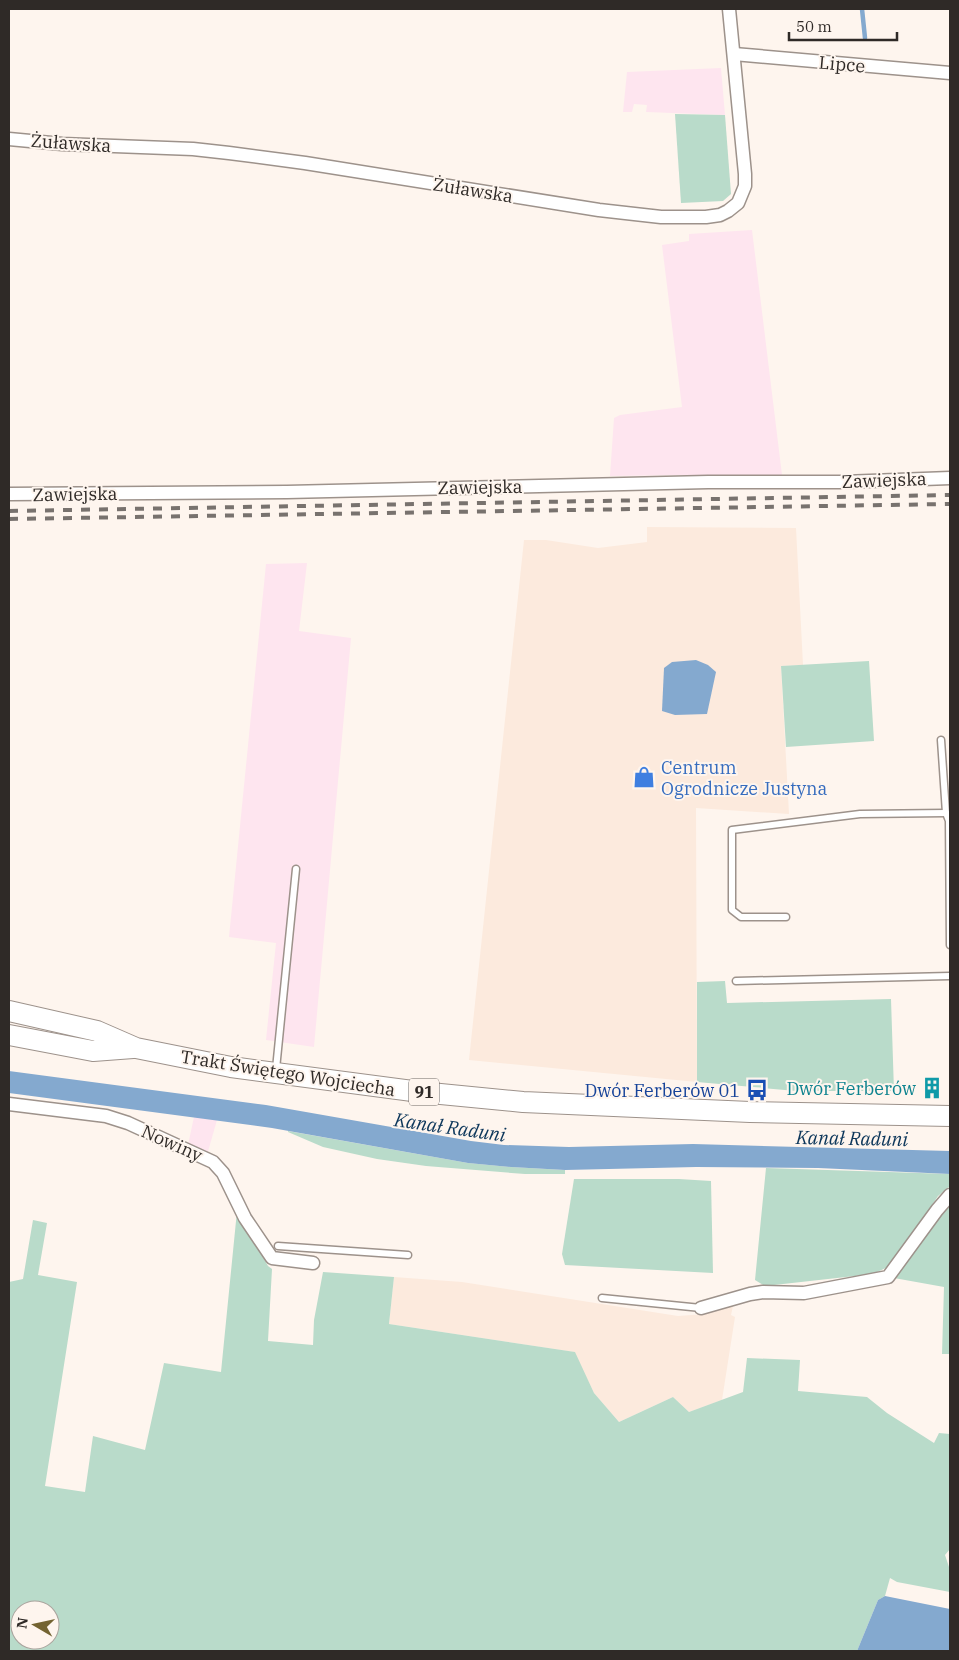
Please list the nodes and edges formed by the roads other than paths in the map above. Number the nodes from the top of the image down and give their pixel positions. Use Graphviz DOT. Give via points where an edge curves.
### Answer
graph roads {
  1 [pos="729,9"];
  2 [pos="734,54"];
  3 [pos="950,74"];
  4 [pos="9,138"];
  5 [pos="950,478"];
  6 [pos="9,494"];
  7 [pos="941,740"];
  8 [pos="946,813"];
  9 [pos="296,869"];
  10 [pos="786,917"];
  11 [pos="950,945"];
  12 [pos="950,976"];
  13 [pos="736,981"];
  14 [pos="9,1011"];
  15 [pos="9,1035"];
  16 [pos="136,1048"];
  17 [pos="275,1073"];
  18 [pos="9,1104"];
  19 [pos="950,1116"];
  20 [pos="950,1195"];
  21 [pos="278,1246"];
  22 [pos="297,1247"];
  23 [pos="408,1255"];
  24 [pos="296,1261"];
  25 [pos="313,1263"];
  26 [pos="602,1298"];
  27 [pos="702,1308"];
  1 -- 2 [label="street, Żuławska"];
  2 -- 3 [label="street, Lipce"];
  2 -- 4 [label="street, Żuławska" via="745,186 738,203 728,211 706,217 624,214 229,153"];
  5 -- 6 [label="street, Zawiejska" via="287,492"];
  7 -- 8 [label="lane"];
  8 -- 10 [label="lane" via="860,814 732,830 732,910 741,917"];
  8 -- 11 [label="lane"];
  9 -- 17 [label="lane"];
  12 -- 13 [label="lane"];
  14 -- 16 [label="main road, Trakt Świętego Wojciecha / 91" via="97,1030"];
  15 -- 16 [label="main road, Trakt Świętego Wojciecha / 91" via="93,1051"];
  16 -- 17 [label="main road, Trakt Świętego Wojciecha / 91"];
  17 -- 19 [label="main road, Trakt Świętego Wojciecha / 91" via="523,1102 750,1112"];
  18 -- 24 [label="street, Nowiny" via="106,1116 213,1162 223,1173 245,1218 272,1258"];
  20 -- 27 [label="street" via="888,1277 804,1294 750,1294"];
  21 -- 22 [label="lane"];
  22 -- 23 [label="lane"];
  22 -- 24 [label="lane"];
  24 -- 25 [label="street, Nowiny"];
  26 -- 27 [label="lane"];
}
